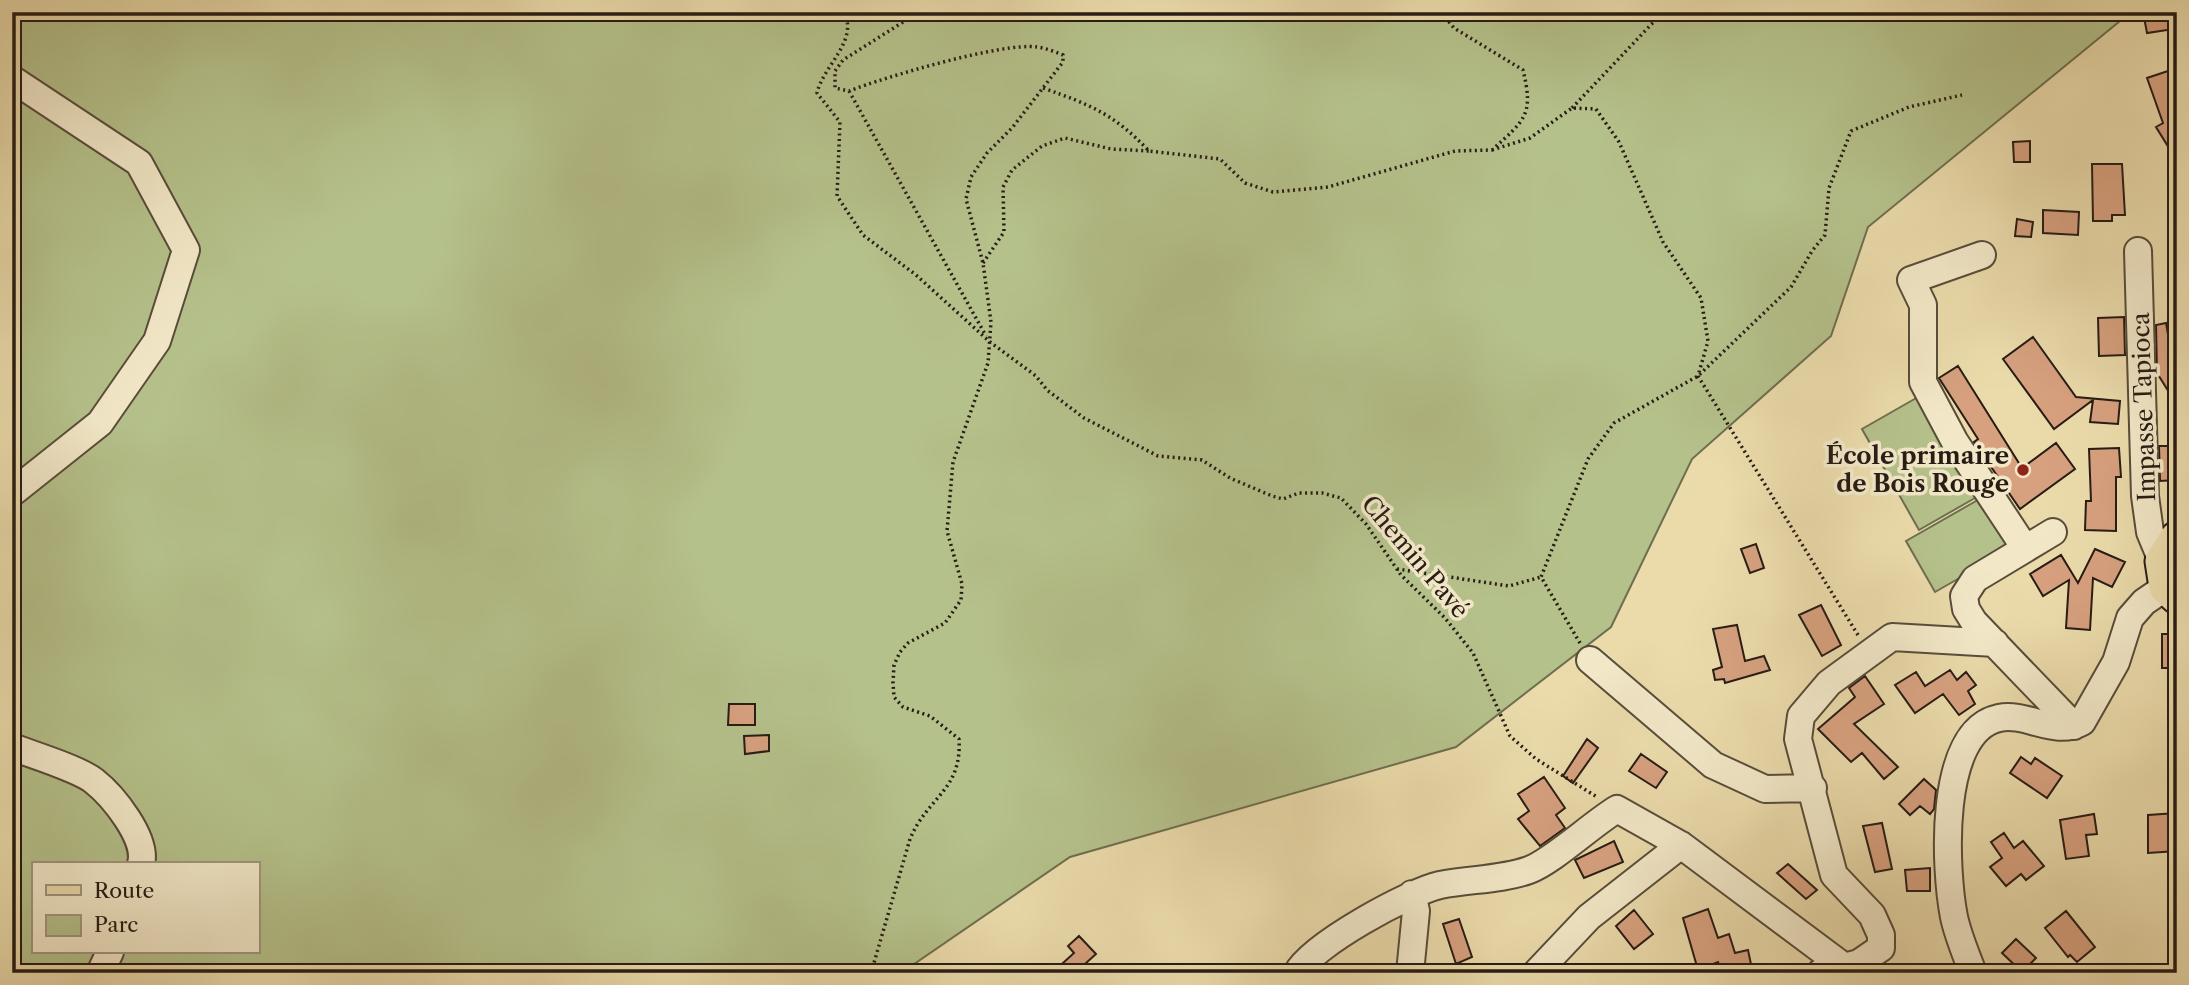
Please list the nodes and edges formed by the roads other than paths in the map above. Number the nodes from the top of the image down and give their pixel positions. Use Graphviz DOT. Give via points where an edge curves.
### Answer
graph roads {
  1 [pos="12,79"];
  2 [pos="2138,251"];
  3 [pos="1982,255"];
  4 [pos="12,493"];
  5 [pos="2053,532"];
  6 [pos="2025,548"];
  7 [pos="2170,571"];
  8 [pos="1994,643"];
  9 [pos="1590,660"];
  10 [pos="2074,726"];
  11 [pos="12,747"];
  12 [pos="1813,788"];
  13 [pos="1681,845"];
  14 [pos="142,862"];
  15 [pos="1412,894"];
  16 [pos="109,954"];
  17 [pos="1832,970"];
  18 [pos="100,973"];
  19 [pos="1297,973"];
  20 [pos="1410,973"];
  21 [pos="1536,973"];
  22 [pos="1973,973"];
  1 -- 4 [label="street" via="139,163 186,250 158,341 100,423"];
  2 -- 7 [label="street, Impasse Tapioca" via="2145,496 2150,532"];
  3 -- 6 [label="street" via="1911,280 1923,305 1923,382 1955,442"];
  5 -- 6 [label="street"];
  6 -- 8 [label="street" via="1975,579 1964,596 1974,622"];
  7 -- 10 [label="street" via="2130,618 2116,663 2089,713"];
  8 -- 10 [label="street"];
  8 -- 12 [label="street" via="1892,637 1829,683 1801,716 1798,739"];
  9 -- 12 [label="street" via="1713,765 1765,789"];
  10 -- 22 [label="street" via="2000,717 1982,725 1957,764 1950,822 1953,913"];
  11 -- 14 [label="street" via="93,780 130,821"];
  12 -- 17 [label="street" via="1834,875 1872,915 1881,934 1881,948 1872,956"];
  13 -- 15 [label="street" via="1617,809 1532,869"];
  13 -- 17 [label="street"];
  13 -- 21 [label="street" via="1589,918"];
  15 -- 19 [label="street" via="1320,947"];
  15 -- 20 [label="street" via="1416,911"];
  16 -- 18 [label="street"];
}
